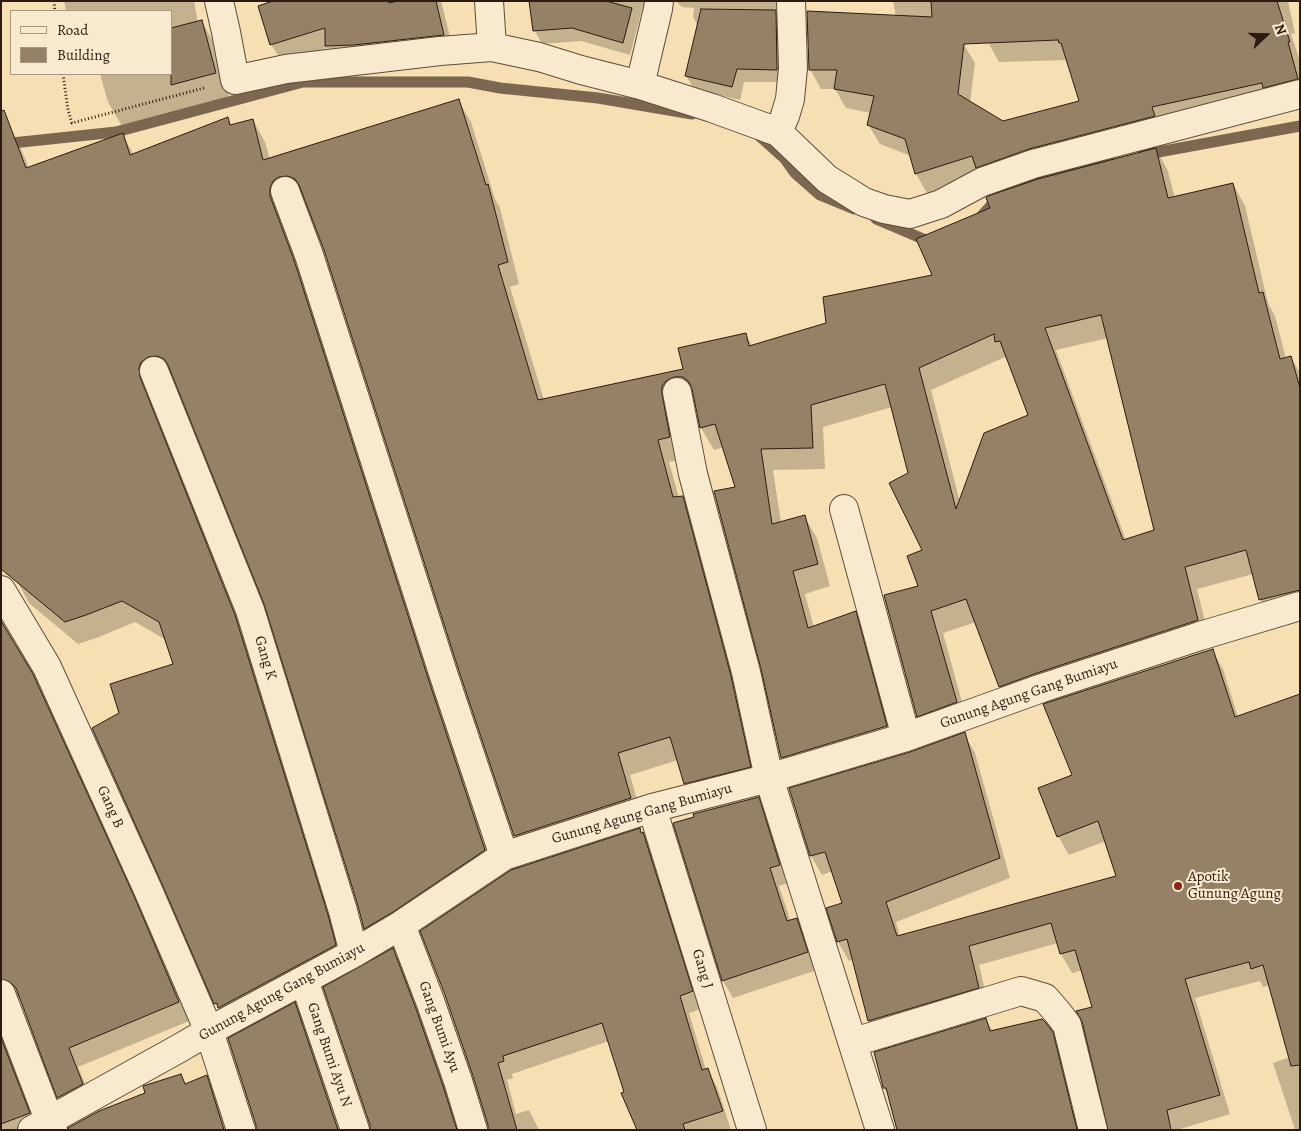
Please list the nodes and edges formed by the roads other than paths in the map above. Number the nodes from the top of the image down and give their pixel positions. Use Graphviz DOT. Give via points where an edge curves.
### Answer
graph roads {
  1 [pos="219,1"];
  2 [pos="489,1"];
  3 [pos="659,1"];
  4 [pos="792,1"];
  5 [pos="492,47"];
  6 [pos="640,85"];
  7 [pos="1300,94"];
  8 [pos="778,132"];
  9 [pos="285,191"];
  10 [pos="154,371"];
  11 [pos="677,392"];
  12 [pos="844,508"];
  13 [pos="1,590"];
  14 [pos="1300,606"];
  15 [pos="906,737"];
  16 [pos="769,778"];
  17 [pos="652,808"];
  18 [pos="504,856"];
  19 [pos="401,925"];
  20 [pos="354,953"];
  21 [pos="304,980"];
  22 [pos="1,994"];
  23 [pos="209,1030"];
  24 [pos="854,1042"];
  25 [pos="45,1127"];
  26 [pos="241,1130"];
  27 [pos="355,1130"];
  28 [pos="473,1130"];
  29 [pos="752,1130"];
  30 [pos="880,1130"];
  31 [pos="1093,1130"];
  1 -- 5 [label="street" via="235,80 286,69"];
  2 -- 5 [label="street"];
  3 -- 6 [label="street"];
  4 -- 8 [label="street" via="790,99"];
  5 -- 6 [label="street"];
  6 -- 8 [label="street"];
  7 -- 8 [label="street" via="1033,164 982,182 940,204 910,214 884,210 864,202 827,179"];
  9 -- 18 [label="street"];
  10 -- 20 [label="street, Gang K" via="250,610"];
  11 -- 16 [label="street" via="693,474 746,672"];
  12 -- 15 [label="street"];
  13 -- 23 [label="street, Gang B" via="46,666"];
  14 -- 15 [label="street, Gunung Agung Gang Bumiayu" via="1042,688"];
  15 -- 16 [label="street, Gunung Agung Gang Bumiayu"];
  16 -- 17 [label="street, Gunung Agung Gang Bumiayu"];
  16 -- 24 [label="street"];
  17 -- 18 [label="street, Gunung Agung Gang Bumiayu"];
  17 -- 29 [label="street, Gang J"];
  18 -- 19 [label="street, Gunung Agung Gang Bumiayu"];
  19 -- 20 [label="street, Gunung Agung Gang Bumiayu"];
  19 -- 28 [label="street, Gang Bumi Ayu" via="446,1045"];
  20 -- 21 [label="street, Gunung Agung Gang Bumiayu"];
  21 -- 23 [label="street, Gunung Agung Gang Bumiayu"];
  21 -- 27 [label="street, Gang Bumi Ayu N"];
  22 -- 25 [label="street"];
  23 -- 25 [label="street, Gunung Agung Gang Bumiayu"];
  23 -- 26 [label="street, Gang B"];
  24 -- 30 [label="street"];
  24 -- 31 [label="street" via="1021,991 1045,998 1067,1025"];
}
